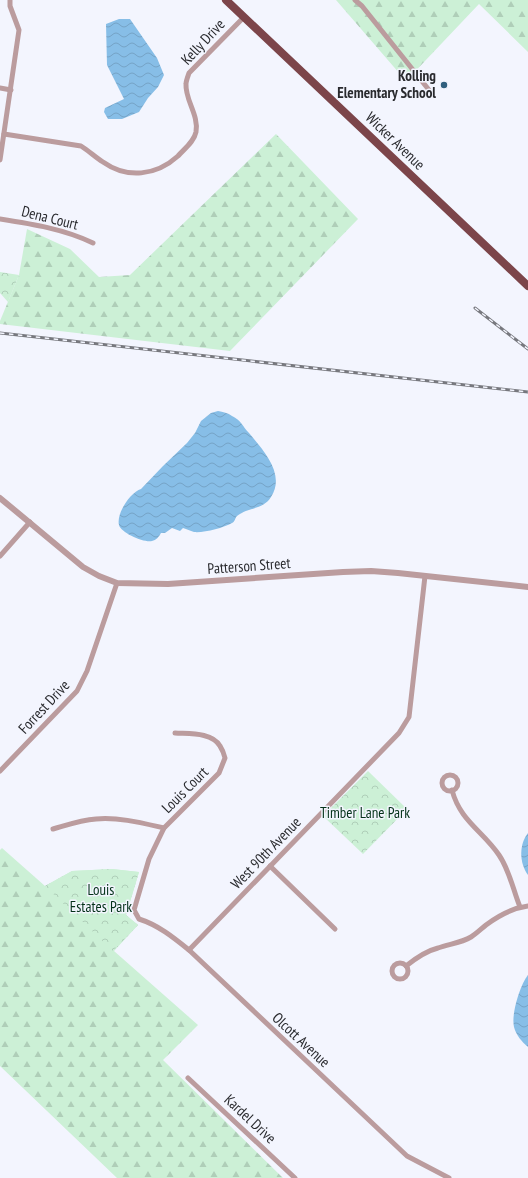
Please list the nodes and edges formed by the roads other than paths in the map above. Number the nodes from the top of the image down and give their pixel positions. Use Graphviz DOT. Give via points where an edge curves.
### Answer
graph roads {
  1 [pos="10,0"];
  2 [pos="226,0"];
  3 [pos="355,0"];
  4 [pos="244,17"];
  5 [pos="0,88"];
  6 [pos="10,90"];
  7 [pos="429,90"];
  8 [pos="4,134"];
  9 [pos="0,160"];
  10 [pos="0,219"];
  11 [pos="93,243"];
  12 [pos="528,286"];
  13 [pos="0,498"];
  14 [pos="30,522"];
  15 [pos="0,556"];
  16 [pos="425,576"];
  17 [pos="117,583"];
  18 [pos="528,587"];
  19 [pos="175,734"];
  20 [pos="0,771"];
  21 [pos="452,790"];
  22 [pos="164,828"];
  23 [pos="53,829"];
  24 [pos="270,866"];
  25 [pos="528,906"];
  26 [pos="520,907"];
  27 [pos="335,929"];
  28 [pos="189,950"];
  29 [pos="406,966"];
  30 [pos="188,1078"];
  31 [pos="295,1178"];
  32 [pos="449,1178"];
  1 -- 6 [label="street" via="19,30"];
  2 -- 4 [label="highway, Wicker Avenue"];
  3 -- 7 [label="street"];
  4 -- 8 [label="street, Kelly Drive" via="189,73 186,84 196,132 192,141 170,163 150,172 122,172 81,146"];
  4 -- 12 [label="highway, Wicker Avenue"];
  5 -- 6 [label="street"];
  6 -- 8 [label="street"];
  8 -- 9 [label="street"];
  10 -- 11 [label="street, Dena Court" via="42,226"];
  13 -- 14 [label="street, Patterson Street"];
  14 -- 15 [label="street"];
  14 -- 17 [label="street, Patterson Street" via="83,567"];
  16 -- 17 [label="street, Patterson Street" via="364,571 168,584"];
  16 -- 18 [label="street, Patterson Street"];
  16 -- 24 [label="street, West 90th Avenue" via="409,716 399,733"];
  17 -- 20 [label="street, Forrest Drive" via="87,671 77,691"];
  19 -- 22 [label="street, Louis Court" via="195,734 212,738 220,745 225,758 219,773"];
  21 -- 26 [label="street" via="466,820 499,855 512,881"];
  22 -- 23 [label="street" via="133,821 96,819"];
  22 -- 28 [label="street, Olcott Avenue" via="149,859 134,910 139,919 169,934"];
  24 -- 27 [label="street"];
  24 -- 28 [label="street, West 90th Avenue"];
  25 -- 26 [label="street"];
  26 -- 29 [label="street" via="494,919 471,937 431,950"];
  28 -- 32 [label="street, Olcott Avenue" via="407,1156"];
  30 -- 31 [label="street, Kardel Drive"];
}
